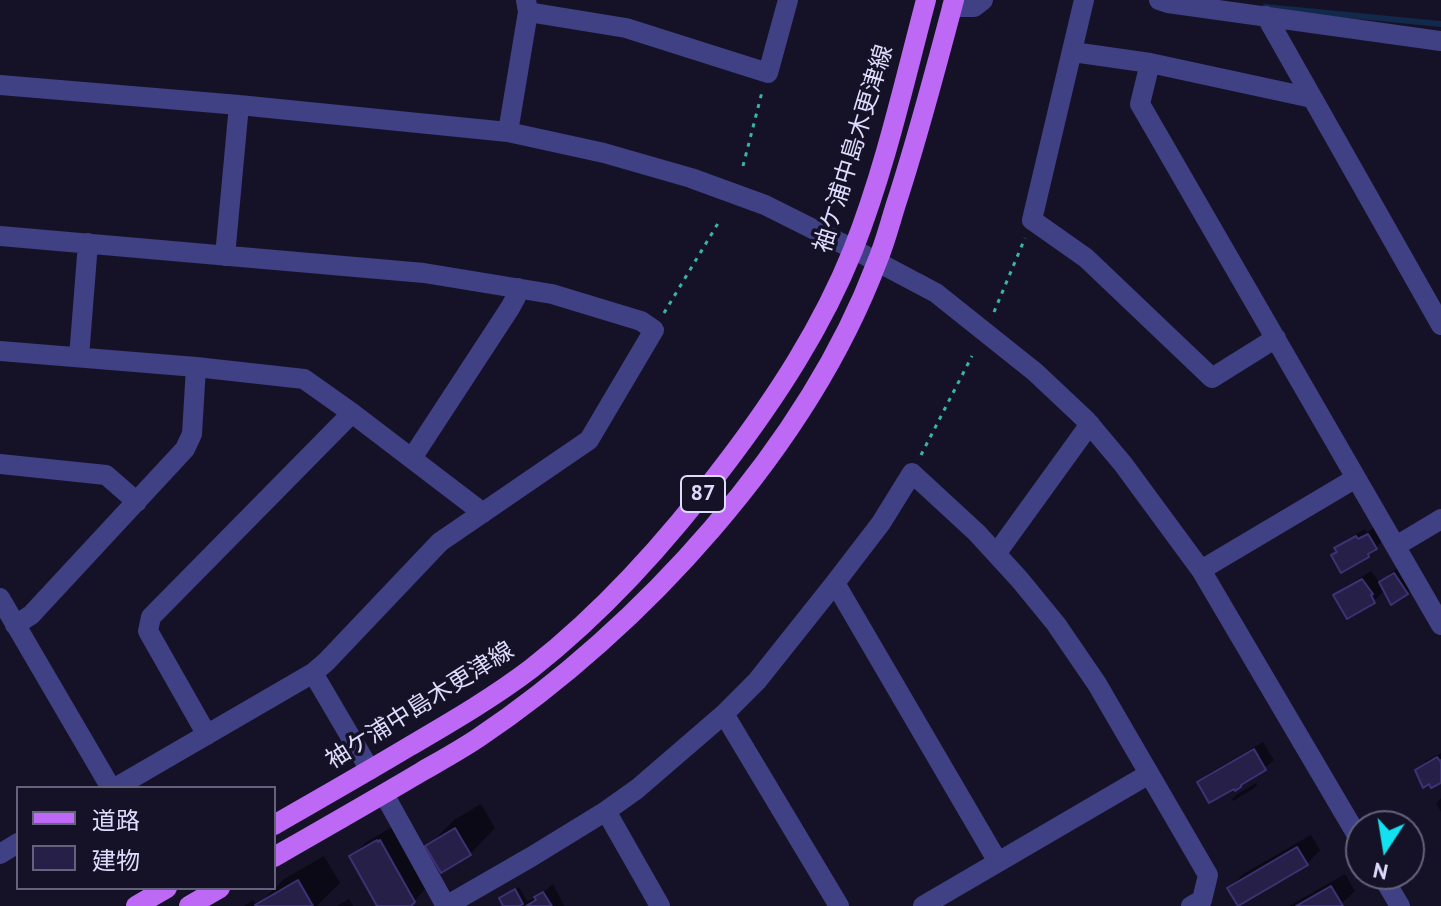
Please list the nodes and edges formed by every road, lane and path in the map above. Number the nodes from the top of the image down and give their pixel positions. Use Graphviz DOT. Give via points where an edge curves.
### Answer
graph roads {
  1 [pos="788,0"];
  2 [pos="926,0"];
  3 [pos="983,0"];
  4 [pos="1084,0"];
  5 [pos="1159,0"];
  6 [pos="953,3"];
  7 [pos="527,6"];
  8 [pos="1266,16"];
  9 [pos="1441,41"];
  10 [pos="1073,52"];
  11 [pos="1150,63"];
  12 [pos="768,73"];
  13 [pos="0,85"];
  14 [pos="1312,98"];
  15 [pos="239,105"];
  16 [pos="508,132"];
  17 [pos="743,166"];
  18 [pos="720,220"];
  19 [pos="1032,220"];
  20 [pos="0,236"];
  21 [pos="88,243"];
  22 [pos="853,249"];
  23 [pos="225,256"];
  24 [pos="877,262"];
  25 [pos="518,288"];
  26 [pos="994,312"];
  27 [pos="1441,325"];
  28 [pos="654,330"];
  29 [pos="1276,338"];
  30 [pos="0,351"];
  31 [pos="972,356"];
  32 [pos="79,357"];
  33 [pos="196,367"];
  34 [pos="352,413"];
  35 [pos="1090,424"];
  36 [pos="412,458"];
  37 [pos="0,464"];
  38 [pos="912,473"];
  39 [pos="1356,478"];
  40 [pos="137,502"];
  41 [pos="483,513"];
  42 [pos="1441,519"];
  43 [pos="1396,546"];
  44 [pos="996,554"];
  45 [pos="1201,570"];
  46 [pos="835,583"];
  47 [pos="0,598"];
  48 [pos="15,625"];
  49 [pos="1441,625"];
  50 [pos="313,673"];
  51 [pos="724,714"];
  52 [pos="207,735"];
  53 [pos="370,770"];
  54 [pos="1149,774"];
  55 [pos="112,786"];
  56 [pos="117,786"];
  57 [pos="384,794"];
  58 [pos="606,811"];
  59 [pos="1345,815"];
  60 [pos="276,824"];
  61 [pos="276,856"];
  62 [pos="998,862"];
  63 [pos="164,890"];
  64 [pos="217,890"];
  65 [pos="136,906"];
  66 [pos="189,906"];
  67 [pos="660,906"];
  68 [pos="839,906"];
  69 [pos="923,906"];
  70 [pos="1191,906"];
  1 -- 12 [label="street"];
  2 -- 22 [label="main road, 袖ケ浦中島木更津線 / 87" via="881,168"];
  3 -- 6 [label="street" via="974,7"];
  4 -- 10 [label="street"];
  5 -- 8 [label="street"];
  6 -- 24 [label="main road, 87"];
  7 -- 12 [label="street" via="626,28"];
  7 -- 16 [label="street"];
  8 -- 9 [label="street"];
  8 -- 14 [label="street"];
  10 -- 11 [label="street"];
  10 -- 19 [label="street"];
  11 -- 14 [label="street"];
  11 -- 29 [label="street" via="1140,104"];
  12 -- 17 [label="path"];
  13 -- 15 [label="street"];
  14 -- 27 [label="street"];
  15 -- 16 [label="street"];
  15 -- 23 [label="street"];
  16 -- 22 [label="street" via="691,178 765,205"];
  18 -- 28 [label="path"];
  19 -- 26 [label="path"];
  19 -- 29 [label="street" via="1086,258 1212,378"];
  20 -- 21 [label="street"];
  21 -- 23 [label="street"];
  21 -- 32 [label="street"];
  22 -- 24 [label="street"];
  22 -- 53 [label="main road, 袖ケ浦中島木更津線 / 87" via="823,316 785,381 653,554 531,668"];
  23 -- 25 [label="street" via="424,273"];
  24 -- 35 [label="street" via="936,293"];
  24 -- 57 [label="main road, 87" via="811,394 772,453 649,596 573,668 478,738"];
  25 -- 28 [label="street" via="626,316"];
  25 -- 36 [label="street"];
  28 -- 41 [label="street" via="589,440"];
  29 -- 39 [label="street"];
  30 -- 32 [label="street"];
  31 -- 38 [label="path"];
  32 -- 33 [label="street"];
  33 -- 34 [label="street" via="304,379"];
  33 -- 40 [label="street" via="192,434"];
  34 -- 36 [label="street"];
  34 -- 52 [label="street" via="151,617 148,631"];
  35 -- 44 [label="street"];
  35 -- 45 [label="street"];
  36 -- 41 [label="street"];
  37 -- 40 [label="street" via="106,475"];
  38 -- 44 [label="street"];
  38 -- 46 [label="street"];
  39 -- 43 [label="street"];
  39 -- 45 [label="street"];
  40 -- 48 [label="street" via="31,615"];
  41 -- 50 [label="street" via="440,542"];
  42 -- 43 [label="street"];
  43 -- 49 [label="street"];
  44 -- 54 [label="street" via="1056,624"];
  45 -- 59 [label="street"];
  46 -- 51 [label="street"];
  46 -- 62 [label="street"];
  47 -- 48 [label="street"];
  48 -- 55 [label="street"];
  50 -- 52 [label="street"];
  50 -- 53 [label="street"];
  51 -- 58 [label="street"];
  51 -- 68 [label="street"];
  52 -- 56 [label="street"];
  53 -- 60 [label="main road, 袖ケ浦中島木更津線 / 87"];
  54 -- 62 [label="street"];
  54 -- 70 [label="street" via="1208,875 1202,900"];
  57 -- 58 [label="street" via="446,906"];
  57 -- 61 [label="main road, 87"];
  58 -- 67 [label="street"];
  62 -- 69 [label="street"];
  63 -- 65 [label="main road"];
  64 -- 66 [label="main road"];
}
